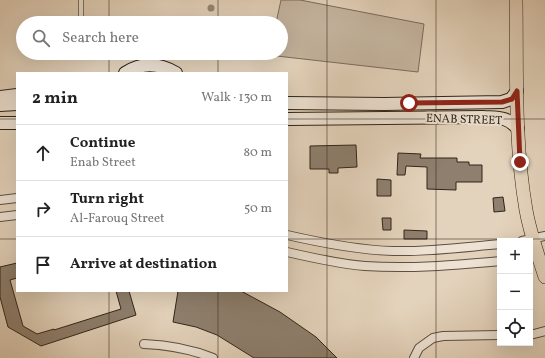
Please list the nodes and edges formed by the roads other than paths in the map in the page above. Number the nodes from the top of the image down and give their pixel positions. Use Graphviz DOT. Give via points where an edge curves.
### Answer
graph roads {
  1 [pos="82,0"];
  2 [pos="516,0"];
  3 [pos="82,16"];
  4 [pos="127,72"];
  5 [pos="174,72"];
  6 [pos="517,91"];
  7 [pos="16,95"];
  8 [pos="0,97"];
  9 [pos="288,103"];
  10 [pos="16,104"];
  11 [pos="0,105"];
  12 [pos="0,116"];
  13 [pos="16,116"];
  14 [pos="288,119"];
  15 [pos="0,123"];
  16 [pos="16,123"];
  17 [pos="518,129"];
  18 [pos="16,198"];
  19 [pos="0,200"];
  20 [pos="16,215"];
  21 [pos="0,216"];
  22 [pos="288,235"];
  23 [pos="533,238"];
  24 [pos="533,239"];
  25 [pos="497,244"];
  26 [pos="288,252"];
  27 [pos="538,255"];
  28 [pos="497,262"];
  29 [pos="545,277"];
  30 [pos="545,331"];
  31 [pos="533,334"];
  32 [pos="497,335"];
  33 [pos="144,344"];
  34 [pos="213,358"];
  35 [pos="414,358"];
  1 -- 3 [label="lane"];
  2 -- 6 [label="main road"];
  4 -- 5 [label="street" via="139,66 154,65"];
  6 -- 9 [label="street, ENAB STREET" via="512,99 502,102"];
  6 -- 17 [label="main road"];
  7 -- 8 [label="street"];
  10 -- 11 [label="street"];
  12 -- 13 [label="street"];
  14 -- 17 [label="street, ENAB STREET" via="483,117 506,119"];
  15 -- 16 [label="street"];
  17 -- 23 [label="main road" via="523,192"];
  18 -- 19 [label="street"];
  20 -- 21 [label="street"];
  22 -- 25 [label="street" via="393,251"];
  24 -- 27 [label="main road"];
  26 -- 28 [label="street" via="364,266 425,267"];
  27 -- 29 [label="main road"];
  30 -- 31 [label="street"];
  32 -- 35 [label="street" via="433,338 419,348"];
  33 -- 34 [label="street" via="182,348"];
}
